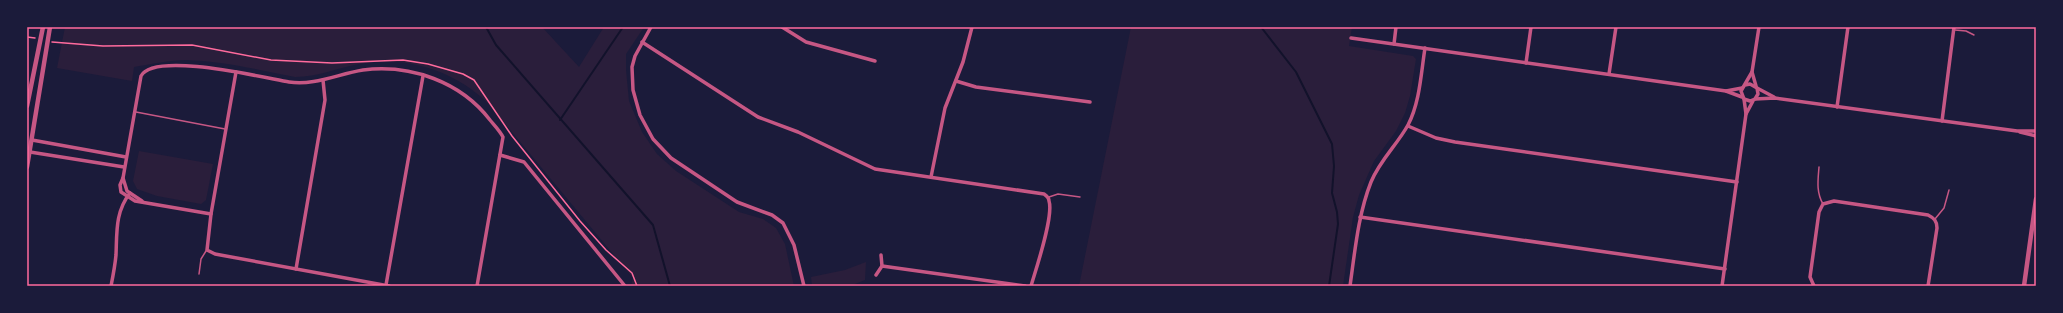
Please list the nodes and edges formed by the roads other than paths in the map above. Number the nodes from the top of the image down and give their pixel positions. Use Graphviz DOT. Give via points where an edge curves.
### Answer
graph roads {
  1 [pos="43,27"];
  2 [pos="50,27"];
  3 [pos="651,27"];
  4 [pos="782,27"];
  5 [pos="972,27"];
  6 [pos="1396,27"];
  7 [pos="1531,27"];
  8 [pos="1616,27"];
  9 [pos="1759,27"];
  10 [pos="1848,27"];
  11 [pos="1954,29"];
  12 [pos="1974,35"];
  13 [pos="1351,38"];
  14 [pos="642,42"];
  15 [pos="1394,44"];
  16 [pos="1425,48"];
  17 [pos="875,61"];
  18 [pos="1526,63"];
  19 [pos="236,72"];
  20 [pos="1752,72"];
  21 [pos="1609,74"];
  22 [pos="423,76"];
  23 [pos="323,80"];
  24 [pos="956,81"];
  25 [pos="1744,86"];
  26 [pos="1756,87"];
  27 [pos="1726,91"];
  28 [pos="1743,98"];
  29 [pos="1775,98"];
  30 [pos="1754,100"];
  31 [pos="1090,102"];
  32 [pos="27,106"];
  33 [pos="1837,107"];
  34 [pos="134,112"];
  35 [pos="1746,114"];
  36 [pos="1942,121"];
  37 [pos="1408,126"];
  38 [pos="226,129"];
  39 [pos="2017,131"];
  40 [pos="2036,131"];
  41 [pos="2036,136"];
  42 [pos="29,141"];
  43 [pos="80,149"];
  44 [pos="28,151"];
  45 [pos="500,155"];
  46 [pos="126,157"];
  47 [pos="78,159"];
  48 [pos="124,167"];
  49 [pos="1820,167"];
  50 [pos="27,168"];
  51 [pos="931,177"];
  52 [pos="123,178"];
  53 [pos="1737,182"];
  54 [pos="1949,190"];
  55 [pos="130,193"];
  56 [pos="126,197"];
  57 [pos="1047,197"];
  58 [pos="1080,198"];
  59 [pos="2036,199"];
  60 [pos="142,201"];
  61 [pos="1823,204"];
  62 [pos="211,214"];
  63 [pos="1360,217"];
  64 [pos="1934,220"];
  65 [pos="208,250"];
  66 [pos="881,255"];
  67 [pos="882,266"];
  68 [pos="296,269"];
  69 [pos="1725,269"];
  70 [pos="199,274"];
  71 [pos="876,275"];
  72 [pos="371,284"];
  73 [pos="1812,285"];
  74 [pos="111,286"];
  75 [pos="387,286"];
  76 [pos="477,286"];
  77 [pos="625,286"];
  78 [pos="804,286"];
  79 [pos="1025,286"];
  80 [pos="1031,286"];
  81 [pos="1350,286"];
  82 [pos="1722,286"];
  83 [pos="1928,286"];
  84 [pos="2024,286"];
  1 -- 32 [label="street"];
  2 -- 42 [label="street"];
  3 -- 14 [label="street"];
  4 -- 17 [label="street" via="806,42"];
  5 -- 24 [label="street"];
  6 -- 15 [label="street"];
  7 -- 18 [label="street"];
  8 -- 21 [label="street"];
  9 -- 20 [label="street"];
  10 -- 33 [label="street"];
  11 -- 12 [label="lane"];
  11 -- 36 [label="street"];
  13 -- 15 [label="street"];
  14 -- 51 [label="street" via="758,117 798,132 875,169"];
  14 -- 78 [label="street" via="634,61 633,90 640,115 653,139 671,158 737,202 772,215 782,223 794,245"];
  15 -- 16 [label="street"];
  16 -- 18 [label="street"];
  16 -- 37 [label="street" via="1419,91"];
  18 -- 21 [label="street"];
  19 -- 23 [label="street" via="291,82"];
  19 -- 34 [label="street" via="189,66 146,70 141,76"];
  19 -- 38 [label="street"];
  20 -- 25 [label="street"];
  20 -- 26 [label="street"];
  21 -- 27 [label="street"];
  22 -- 23 [label="street" via="373,69"];
  22 -- 45 [label="street" via="452,86 483,111 502,137"];
  22 -- 75 [label="street"];
  23 -- 68 [label="street" via="325,100"];
  24 -- 31 [label="street"];
  24 -- 51 [label="street" via="942,120"];
  25 -- 26 [label="street" via="1750,84"];
  25 -- 27 [label="street"];
  25 -- 28 [label="street"];
  26 -- 29 [label="street"];
  26 -- 30 [label="street" via="1758,94"];
  27 -- 28 [label="street"];
  28 -- 30 [label="street"];
  28 -- 35 [label="street"];
  29 -- 30 [label="street"];
  29 -- 33 [label="street"];
  30 -- 35 [label="street"];
  33 -- 36 [label="street"];
  34 -- 38 [label="lane"];
  34 -- 46 [label="street"];
  35 -- 53 [label="street"];
  36 -- 39 [label="street"];
  37 -- 53 [label="street" via="1436,138 1455,142"];
  37 -- 63 [label="street" via="1384,158 1372,180"];
  38 -- 62 [label="street"];
  39 -- 40 [label="street"];
  39 -- 41 [label="street"];
  42 -- 43 [label="street"];
  42 -- 44 [label="street"];
  43 -- 46 [label="street"];
  43 -- 47 [label="street"];
  44 -- 47 [label="street"];
  44 -- 50 [label="street"];
  45 -- 76 [label="street"];
  45 -- 77 [label="street" via="523,161"];
  46 -- 48 [label="street"];
  47 -- 48 [label="street"];
  48 -- 52 [label="street"];
  49 -- 61 [label="lane" via="1818,188 1819,198"];
  51 -- 57 [label="street" via="1035,192"];
  52 -- 55 [label="street"];
  52 -- 56 [label="street" via="120,190"];
  53 -- 69 [label="street"];
  54 -- 64 [label="lane" via="1944,208"];
  55 -- 56 [label="street"];
  55 -- 60 [label="street"];
  56 -- 60 [label="street"];
  56 -- 74 [label="street" via="118,214"];
  57 -- 58 [label="lane" via="1058,194"];
  57 -- 80 [label="street" via="1050,204 1047,224"];
  59 -- 84 [label="street"];
  60 -- 62 [label="street"];
  61 -- 64 [label="street" via="1834,201 1928,215"];
  61 -- 73 [label="street" via="1819,212 1810,277"];
  62 -- 65 [label="street" via="206,247"];
  63 -- 69 [label="street"];
  63 -- 81 [label="street"];
  64 -- 83 [label="street" via="1937,228"];
  65 -- 68 [label="street" via="216,254"];
  65 -- 70 [label="lane" via="201,257"];
  66 -- 67 [label="street"];
  67 -- 71 [label="street"];
  67 -- 79 [label="street"];
  68 -- 72 [label="street"];
  69 -- 82 [label="street"];
  72 -- 75 [label="street"];
}
